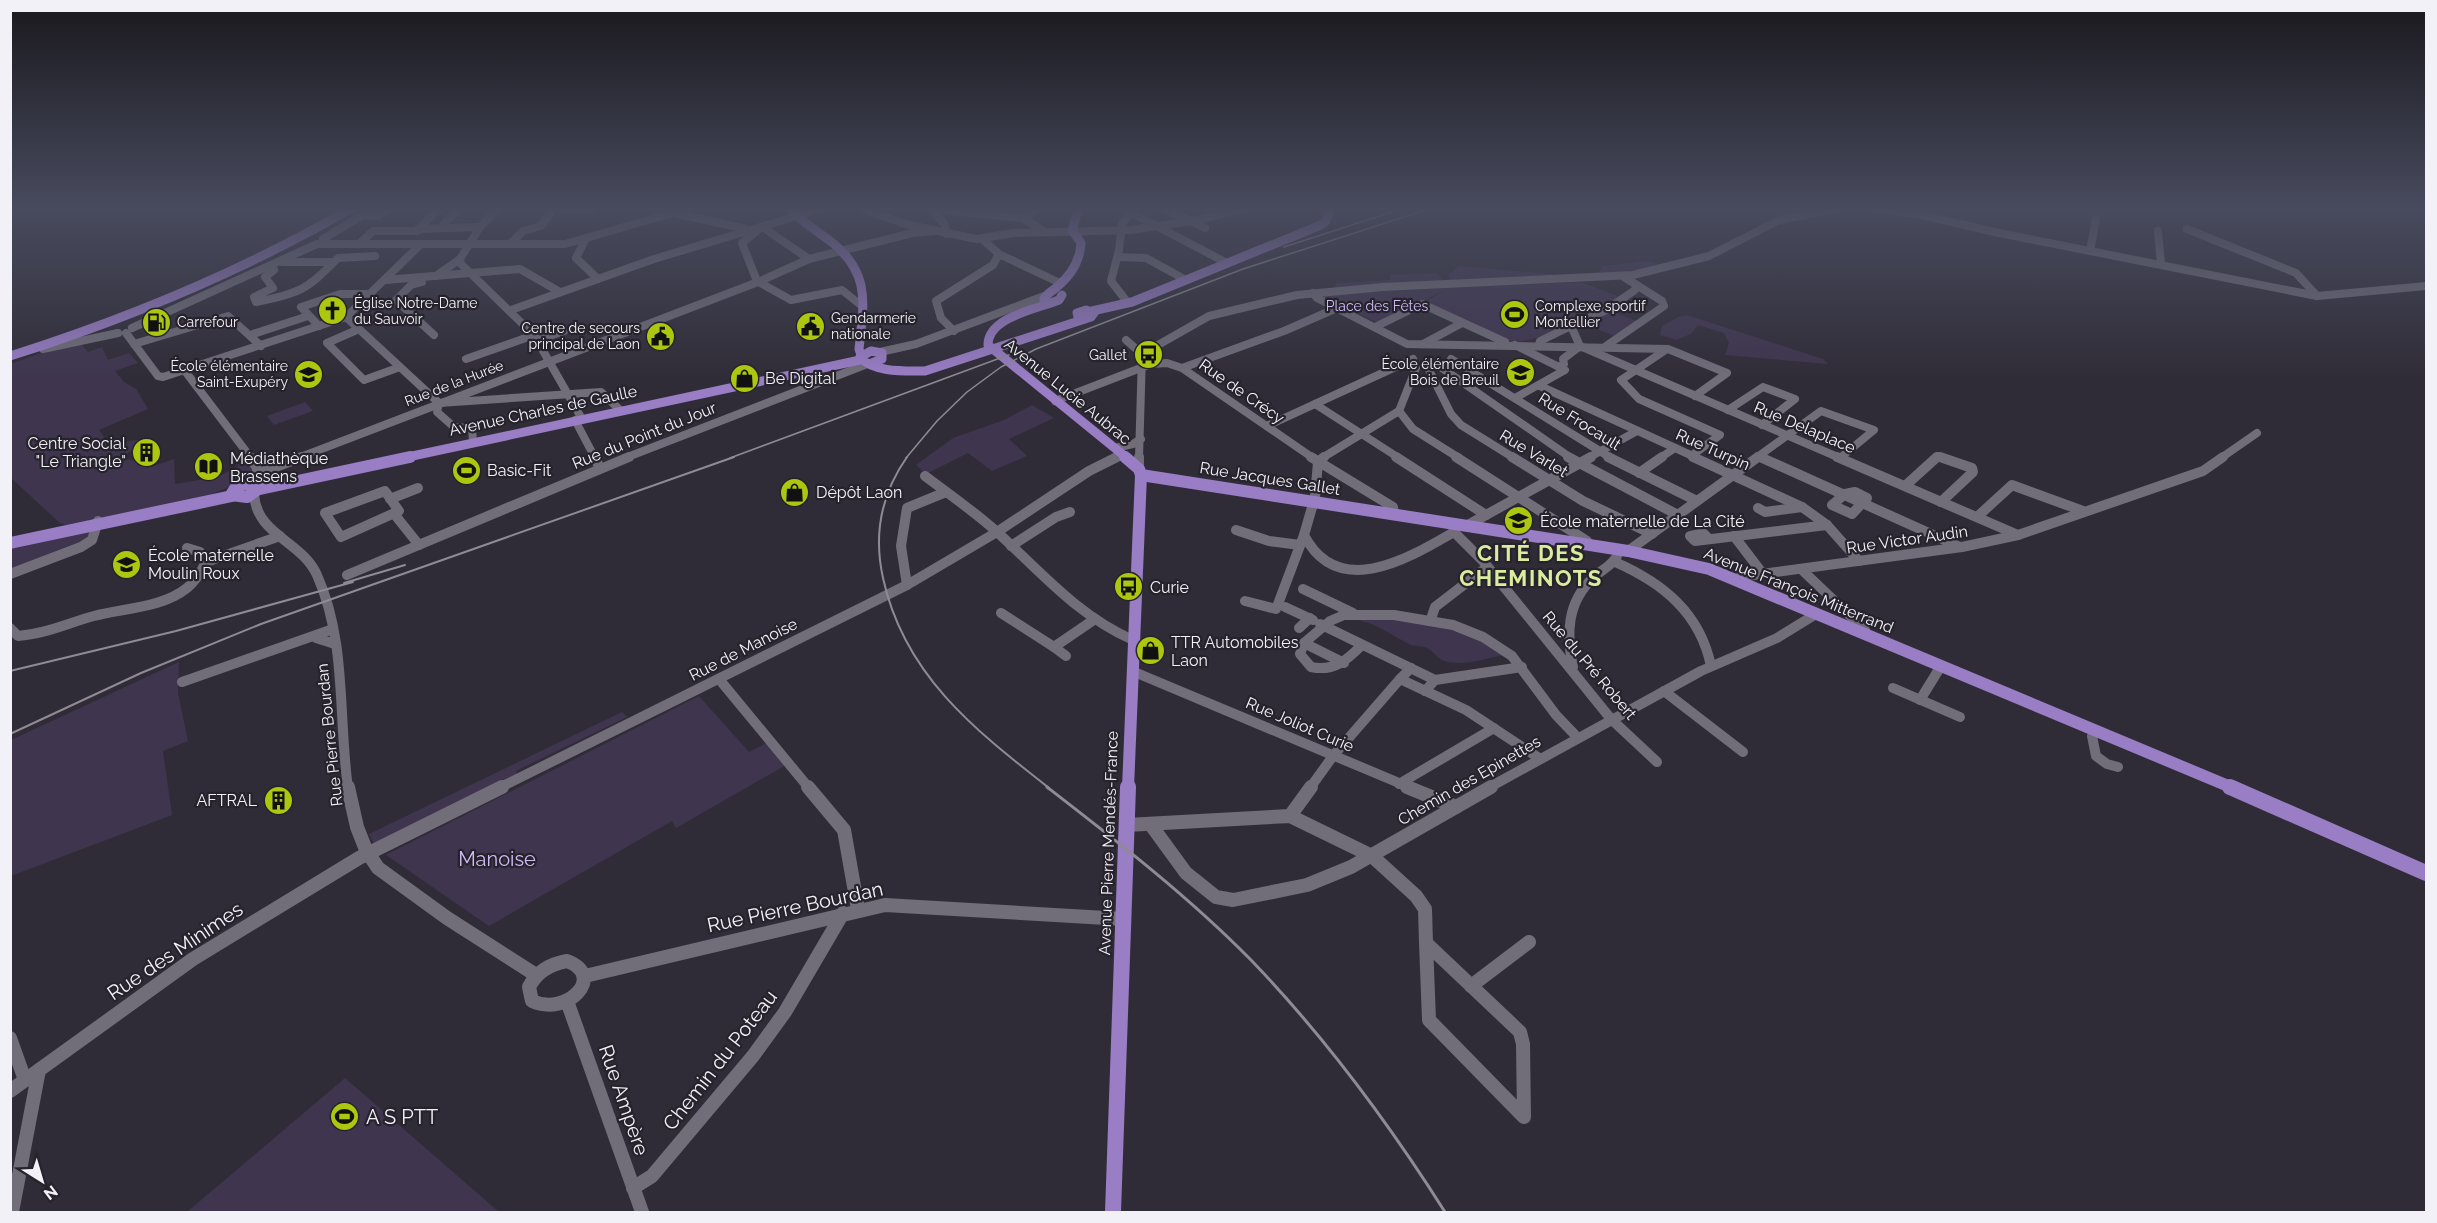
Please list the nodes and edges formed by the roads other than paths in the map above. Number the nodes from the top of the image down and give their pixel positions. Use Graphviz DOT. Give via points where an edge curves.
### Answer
graph roads {
  1 [pos="247,265"];
  2 [pos="271,265"];
  3 [pos="284,265"];
  4 [pos="330,265"];
  5 [pos="399,265"];
  6 [pos="451,265"];
  7 [pos="462,265"];
  8 [pos="583,265"];
  9 [pos="637,265"];
  10 [pos="751,265"];
  11 [pos="796,265"];
  12 [pos="857,265"];
  13 [pos="993,265"];
  14 [pos="1015,265"];
  15 [pos="1074,265"];
  16 [pos="1116,265"];
  17 [pos="1159,265"];
  18 [pos="1222,265"];
  19 [pos="1672,265"];
  20 [pos="2166,265"];
  21 [pos="2276,265"];
  22 [pos="472,274"];
  23 [pos="1624,277"];
  24 [pos="432,278"];
  25 [pos="385,279"];
  26 [pos="598,279"];
  27 [pos="1186,280"];
  28 [pos="758,282"];
  29 [pos="1636,286"];
  30 [pos="2427,286"];
  31 [pos="560,292"];
  32 [pos="1313,293"];
  33 [pos="370,294"];
  34 [pos="2317,296"];
  35 [pos="1067,302"];
  36 [pos="1128,304"];
  37 [pos="862,306"];
  38 [pos="1337,308"];
  39 [pos="511,310"];
  40 [pos="306,314"];
  41 [pos="346,317"];
  42 [pos="1462,323"];
  43 [pos="319,326"];
  44 [pos="1571,326"];
  45 [pos="1375,327"];
  46 [pos="359,329"];
  47 [pos="564,330"];
  48 [pos="126,331"];
  49 [pos="954,331"];
  50 [pos="167,334"];
  51 [pos="250,334"];
  52 [pos="434,335"];
  53 [pos="536,337"];
  54 [pos="1126,340"];
  55 [pos="860,342"];
  56 [pos="1452,343"];
  57 [pos="135,344"];
  58 [pos="173,344"];
  59 [pos="1407,344"];
  60 [pos="1423,344"];
  61 [pos="1512,344"];
  62 [pos="1539,345"];
  63 [pos="1580,345"];
  64 [pos="261,346"];
  65 [pos="1606,346"];
  66 [pos="992,349"];
  67 [pos="1668,349"];
  68 [pos="1142,354"];
  69 [pos="10,356"];
  70 [pos="1540,357"];
  71 [pos="466,359"];
  72 [pos="1451,359"];
  73 [pos="864,360"];
  74 [pos="549,361"];
  75 [pos="1414,363"];
  76 [pos="1439,366"];
  77 [pos="1560,366"];
  78 [pos="400,367"];
  79 [pos="820,367"];
  80 [pos="1143,367"];
  81 [pos="1182,368"];
  82 [pos="1428,368"];
  83 [pos="1634,370"];
  84 [pos="185,371"];
  85 [pos="1540,386"];
  86 [pos="477,388"];
  87 [pos="566,393"];
  88 [pos="1695,396"];
  89 [pos="1515,398"];
  90 [pos="486,399"];
  91 [pos="1055,400"];
  92 [pos="439,403"];
  93 [pos="1315,404"];
  94 [pos="620,410"];
  95 [pos="1728,410"];
  96 [pos="1399,411"];
  97 [pos="578,419"];
  98 [pos="1387,421"];
  99 [pos="1409,425"];
  100 [pos="1762,425"];
  101 [pos="1267,426"];
  102 [pos="1729,429"];
  103 [pos="1637,431"];
  104 [pos="2257,433"];
  105 [pos="1360,434"];
  106 [pos="1720,435"];
  107 [pos="1786,435"];
  108 [pos="1141,439"];
  109 [pos="472,442"];
  110 [pos="1675,448"];
  111 [pos="1119,451"];
  112 [pos="1598,452"];
  113 [pos="1691,456"];
  114 [pos="1758,456"];
  115 [pos="1840,458"];
  116 [pos="1318,462"];
  117 [pos="1578,464"];
  118 [pos="600,468"];
  119 [pos="1140,472"];
  120 [pos="1639,473"];
  121 [pos="1733,474"];
  122 [pos="925,476"];
  123 [pos="1549,480"];
  124 [pos="244,484"];
  125 [pos="1905,486"];
  126 [pos="418,488"];
  127 [pos="250,490"];
  128 [pos="946,492"];
  129 [pos="1845,494"];
  130 [pos="1518,497"];
  131 [pos="390,499"];
  132 [pos="1697,501"];
  133 [pos="1314,502"];
  134 [pos="1941,502"];
  135 [pos="1865,503"];
  136 [pos="1802,507"];
  137 [pos="1758,508"];
  138 [pos="2083,511"];
  139 [pos="1070,512"];
  140 [pos="1394,514"];
  141 [pos="1486,515"];
  142 [pos="1678,515"];
  143 [pos="395,516"];
  144 [pos="1977,517"];
  145 [pos="97,523"];
  146 [pos="1827,525"];
  147 [pos="1466,526"];
  148 [pos="1454,528"];
  149 [pos="1236,530"];
  150 [pos="997,532"];
  151 [pos="1652,534"];
  152 [pos="1304,535"];
  153 [pos="2018,535"];
  154 [pos="279,536"];
  155 [pos="1734,536"];
  156 [pos="1709,539"];
  157 [pos="10,541"];
  158 [pos="419,545"];
  159 [pos="1588,545"];
  160 [pos="1011,546"];
  161 [pos="1962,547"];
  162 [pos="187,548"];
  163 [pos="1299,548"];
  164 [pos="1312,551"];
  165 [pos="1620,554"];
  166 [pos="1859,561"];
  167 [pos="206,562"];
  168 [pos="1487,567"];
  169 [pos="1801,568"];
  170 [pos="10,574"];
  171 [pos="1762,574"];
  172 [pos="347,575"];
  173 [pos="1731,578"];
  174 [pos="907,585"];
  175 [pos="1304,589"];
  176 [pos="1245,601"];
  177 [pos="1280,606"];
  178 [pos="1001,613"];
  179 [pos="1353,613"];
  180 [pos="1816,614"];
  181 [pos="1095,619"];
  182 [pos="1431,619"];
  183 [pos="1317,622"];
  184 [pos="10,628"];
  185 [pos="1299,628"];
  186 [pos="1867,635"];
  187 [pos="334,636"];
  188 [pos="1133,639"];
  189 [pos="1304,643"];
  190 [pos="1362,645"];
  191 [pos="1054,647"];
  192 [pos="1066,656"];
  193 [pos="1344,663"];
  194 [pos="1711,666"];
  195 [pos="1941,666"];
  196 [pos="1411,668"];
  197 [pos="1522,668"];
  198 [pos="1574,670"];
  199 [pos="1132,671"];
  200 [pos="1400,679"];
  201 [pos="719,680"];
  202 [pos="1436,680"];
  203 [pos="182,682"];
  204 [pos="1893,688"];
  205 [pos="1425,691"];
  206 [pos="1664,691"];
  207 [pos="1920,700"];
  208 [pos="1960,717"];
  209 [pos="1611,719"];
  210 [pos="1494,728"];
  211 [pos="2094,730"];
  212 [pos="1577,737"];
  213 [pos="1743,752"];
  214 [pos="1333,756"];
  215 [pos="1539,758"];
  216 [pos="1657,762"];
  217 [pos="2118,766"];
  218 [pos="1399,784"];
  219 [pos="1455,807"];
  220 [pos="1290,816"];
  221 [pos="1127,825"];
  222 [pos="1151,825"];
  223 [pos="368,854"];
  224 [pos="1372,856"];
  225 [pos="2427,873"];
  226 [pos="858,909"];
  227 [pos="843,913"];
  228 [pos="1123,919"];
  229 [pos="1529,942"];
  230 [pos="1426,943"];
  231 [pos="536,975"];
  232 [pos="585,975"];
  233 [pos="1471,986"];
  234 [pos="567,1001"];
  235 [pos="10,1038"];
  236 [pos="39,1070"];
  237 [pos="26,1080"];
  238 [pos="10,1091"];
  239 [pos="633,1188"];
  240 [pos="12,1212"];
  241 [pos="642,1212"];
  242 [pos="1113,1212"];
  1 -- 69 [label="main road" via="111,323"];
  2 -- 48 [label="street"];
  3 -- 4 [label="street" via="266,274 273,288 254,297 256,302 309,287"];
  5 -- 25 [label="street"];
  6 -- 24 [label="street"];
  7 -- 22 [label="street"];
  8 -- 26 [label="street"];
  9 -- 26 [label="street"];
  10 -- 28 [label="street"];
  11 -- 28 [label="street, Rue de la Hurée"];
  12 -- 37 [label="main road" via="863,285"];
  13 -- 49 [label="street" via="936,301 941,318"];
  14 -- 35 [label="street"];
  15 -- 35 [label="main road"];
  16 -- 36 [label="street" via="1111,281"];
  17 -- 27 [label="street"];
  18 -- 27 [label="main road"];
  19 -- 23 [label="street"];
  20 -- 34 [label="street"];
  21 -- 34 [label="street" via="2295,273"];
  22 -- 24 [label="street"];
  22 -- 31 [label="street" via="520,269"];
  22 -- 39 [label="street" via="491,296"];
  23 -- 29 [label="street"];
  23 -- 32 [label="street"];
  24 -- 25 [label="street"];
  24 -- 52 [label="street" via="411,285 396,300"];
  25 -- 33 [label="street"];
  26 -- 31 [label="street"];
  27 -- 36 [label="main road"];
  28 -- 37 [label="street" via="791,300 842,290"];
  28 -- 74 [label="street, Rue de la Hurée"];
  29 -- 44 [label="street" via="1606,310"];
  29 -- 65 [label="street" via="1664,306"];
  30 -- 34 [label="street"];
  31 -- 39 [label="street"];
  32 -- 38 [label="street"];
  32 -- 68 [label="street" via="1209,316"];
  33 -- 40 [label="street" via="337,294 304,306"];
  33 -- 41 [label="street"];
  35 -- 36 [label="main road"];
  35 -- 49 [label="street" via="988,317"];
  35 -- 66 [label="main road" via="1067,325"];
  35 -- 66 [label="main road, Avenue Lucie Aubrac" via="1025,312 992,329 988,339"];
  37 -- 55 [label="main road"];
  38 -- 45 [label="street"];
  38 -- 81 [label="street" via="1284,332"];
  39 -- 53 [label="street"];
  40 -- 43 [label="street"];
  40 -- 51 [label="street"];
  41 -- 43 [label="street"];
  41 -- 46 [label="street"];
  42 -- 45 [label="street" via="1422,304"];
  42 -- 60 [label="street"];
  42 -- 61 [label="street"];
  43 -- 64 [label="street"];
  44 -- 62 [label="street"];
  44 -- 63 [label="street"];
  45 -- 59 [label="street"];
  46 -- 78 [label="street"];
  46 -- 78 [label="street" via="327,343 364,380"];
  47 -- 53 [label="street"];
  48 -- 57 [label="street"];
  48 -- 69 [label="street"];
  49 -- 73 [label="street"];
  50 -- 51 [label="street" via="228,316"];
  50 -- 57 [label="street"];
  50 -- 58 [label="street"];
  51 -- 64 [label="street"];
  53 -- 71 [label="street"];
  53 -- 74 [label="street"];
  54 -- 68 [label="street"];
  55 -- 73 [label="main road"];
  55 -- 73 [label="main road"];
  56 -- 60 [label="street"];
  56 -- 61 [label="street"];
  56 -- 72 [label="street"];
  57 -- 84 [label="street" via="158,376"];
  59 -- 60 [label="street"];
  59 -- 75 [label="street"];
  61 -- 62 [label="street"];
  61 -- 70 [label="street"];
  62 -- 63 [label="street"];
  62 -- 70 [label="street"];
  63 -- 65 [label="street"];
  63 -- 77 [label="street"];
  63 -- 83 [label="street, Rue Delaplace"];
  64 -- 84 [label="street"];
  65 -- 67 [label="street"];
  66 -- 73 [label="main road" via="932,370 892,370"];
  66 -- 91 [label="main road, Avenue Lucie Aubrac"];
  67 -- 83 [label="street"];
  67 -- 88 [label="street" via="1727,373"];
  68 -- 80 [label="street"];
  70 -- 77 [label="street"];
  72 -- 76 [label="street"];
  72 -- 89 [label="street, Rue Frocault"];
  73 -- 79 [label="main road"];
  73 -- 79 [label="main road"];
  73 -- 118 [label="street, Rue du Point du Jour"];
  74 -- 86 [label="street, Rue de la Hurée"];
  74 -- 87 [label="street"];
  75 -- 82 [label="street"];
  75 -- 93 [label="street" via="1401,365"];
  75 -- 96 [label="street"];
  76 -- 82 [label="street"];
  76 -- 117 [label="street"];
  77 -- 85 [label="street" via="1565,370"];
  78 -- 92 [label="street"];
  79 -- 94 [label="main road, Avenue Charles de Gaulle"];
  80 -- 81 [label="street, Rue de Crécy" via="1162,362"];
  80 -- 91 [label="street, Rue de Crécy"];
  80 -- 108 [label="street"];
  81 -- 101 [label="street, Rue de Crécy"];
  82 -- 123 [label="street, Rue Varlet" via="1457,422"];
  83 -- 88 [label="street, Rue Delaplace"];
  83 -- 106 [label="street" via="1621,380 1636,397"];
  84 -- 127 [label="street, Rue Pierre Bourdan" via="257,468"];
  85 -- 89 [label="street"];
  85 -- 103 [label="street, Rue Turpin"];
  86 -- 90 [label="street"];
  86 -- 92 [label="street, Rue de la Hurée"];
  87 -- 90 [label="street"];
  87 -- 94 [label="street" via="601,392"];
  87 -- 97 [label="street"];
  88 -- 95 [label="street, Rue Delaplace"];
  89 -- 112 [label="street, Rue Frocault"];
  90 -- 92 [label="street"];
  91 -- 111 [label="main road, Avenue Lucie Aubrac"];
  92 -- 109 [label="street" via="437,412 454,428 472,428"];
  92 -- 127 [label="street, Rue de la Hurée"];
  93 -- 101 [label="street"];
  93 -- 105 [label="street"];
  94 -- 97 [label="main road, Avenue Charles de Gaulle"];
  95 -- 100 [label="street, Rue Delaplace"];
  95 -- 100 [label="street" via="1763,387 1796,400"];
  96 -- 98 [label="street"];
  96 -- 99 [label="street"];
  97 -- 109 [label="main road, Avenue Charles de Gaulle"];
  97 -- 118 [label="street"];
  98 -- 99 [label="street"];
  98 -- 105 [label="street"];
  99 -- 130 [label="street"];
  100 -- 107 [label="street, Rue Delaplace"];
  101 -- 116 [label="street, Rue de Crécy"];
  102 -- 106 [label="street"];
  103 -- 110 [label="street, Rue Turpin"];
  103 -- 112 [label="street"];
  104 -- 138 [label="street, Rue Victor Audin" via="2203,471 2141,495"];
  105 -- 116 [label="street"];
  105 -- 141 [label="street"];
  106 -- 113 [label="street"];
  107 -- 114 [label="street"];
  107 -- 115 [label="street, Rue Delaplace"];
  107 -- 115 [label="street" via="1822,410 1874,430"];
  108 -- 111 [label="street, Rue de Manoise"];
  108 -- 119 [label="street"];
  109 -- 127 [label="main road, Avenue Charles de Gaulle"];
  110 -- 113 [label="street, Rue Turpin"];
  110 -- 120 [label="street"];
  111 -- 119 [label="main road, Avenue Lucie Aubrac"];
  111 -- 150 [label="street, Rue de Manoise"];
  112 -- 117 [label="street"];
  112 -- 120 [label="street, Rue Frocault"];
  113 -- 121 [label="street, Rue Turpin"];
  114 -- 121 [label="street"];
  114 -- 129 [label="street"];
  115 -- 125 [label="street, Rue Delaplace"];
  116 -- 133 [label="street"];
  116 -- 140 [label="street, Rue de Crécy" via="1392,507"];
  117 -- 123 [label="street"];
  117 -- 142 [label="street"];
  118 -- 158 [label="street, Rue du Point du Jour"];
  119 -- 133 [label="main road, Rue Jacques Gallet"];
  119 -- 188 [label="main road, Avenue Pierre Mendés-France"];
  120 -- 132 [label="street, Rue Frocault"];
  121 -- 132 [label="street"];
  121 -- 136 [label="street, Rue Turpin"];
  122 -- 128 [label="street"];
  123 -- 130 [label="street"];
  123 -- 151 [label="street, Rue Varlet"];
  124 -- 127 [label="main road"];
  125 -- 134 [label="street, Rue Delaplace"];
  125 -- 134 [label="street" via="1940,456 1973,471"];
  126 -- 131 [label="street"];
  127 -- 145 [label="main road, Avenue Charles de Gaulle"];
  127 -- 154 [label="street, Rue Pierre Bourdan" via="262,520"];
  128 -- 150 [label="street"];
  128 -- 174 [label="street" via="907,508 902,566"];
  129 -- 135 [label="street"];
  129 -- 135 [label="street" via="1834,507 1852,514"];
  130 -- 141 [label="street"];
  130 -- 159 [label="street"];
  131 -- 143 [label="street" via="399,511"];
  131 -- 143 [label="street" via="384,491 325,513 341,537"];
  132 -- 142 [label="street"];
  133 -- 140 [label="main road, Rue Jacques Gallet"];
  133 -- 152 [label="street"];
  134 -- 144 [label="street, Rue Delaplace"];
  135 -- 161 [label="street"];
  136 -- 137 [label="street" via="1765,512"];
  136 -- 146 [label="street, Rue Turpin"];
  138 -- 144 [label="street" via="2012,485"];
  138 -- 153 [label="street, Rue Victor Audin"];
  139 -- 160 [label="street"];
  140 -- 148 [label="main road, Avenue François Mitterrand"];
  141 -- 147 [label="street"];
  142 -- 151 [label="street"];
  143 -- 158 [label="street"];
  144 -- 153 [label="street, Rue Delaplace"];
  145 -- 157 [label="main road, Avenue Charles de Gaulle"];
  145 -- 170 [label="street" via="92,540 81,547"];
  146 -- 155 [label="street"];
  146 -- 166 [label="street, Rue Turpin"];
  147 -- 148 [label="main road, Avenue François Mitterrand"];
  147 -- 159 [label="main road, Avenue François Mitterrand"];
  148 -- 164 [label="street" via="1392,566 1366,569 1335,564"];
  148 -- 168 [label="street, Rue du Pré Robert"];
  149 -- 163 [label="street"];
  150 -- 160 [label="street"];
  150 -- 174 [label="street, Rue de Manoise"];
  151 -- 165 [label="street"];
  152 -- 163 [label="street"];
  152 -- 164 [label="street"];
  153 -- 161 [label="street, Rue Victor Audin"];
  154 -- 167 [label="street"];
  154 -- 187 [label="street, Rue Pierre Bourdan" via="315,570"];
  155 -- 156 [label="street"];
  155 -- 171 [label="street"];
  158 -- 172 [label="street, Rue du Point du Jour"];
  159 -- 165 [label="main road, Avenue François Mitterrand"];
  160 -- 181 [label="street"];
  161 -- 166 [label="street, Rue Victor Audin"];
  162 -- 167 [label="street" via="200,552"];
  163 -- 164 [label="street"];
  163 -- 177 [label="street"];
  165 -- 173 [label="main road, Avenue François Mitterrand" via="1693,565"];
  165 -- 194 [label="street" via="1631,568 1672,595 1697,624"];
  165 -- 198 [label="street" via="1576,596 1570,613 1568,646"];
  166 -- 169 [label="street, Rue Victor Audin"];
  167 -- 184 [label="street" via="202,572 184,589 144,608 100,614 33,636 18,636"];
  168 -- 182 [label="street" via="1435,607"];
  168 -- 198 [label="street, Rue du Pré Robert"];
  169 -- 171 [label="street, Rue Victor Audin"];
  169 -- 186 [label="street"];
  171 -- 173 [label="street, Rue Victor Audin"];
  173 -- 180 [label="main road, Avenue François Mitterrand"];
  174 -- 201 [label="street, Rue de Manoise"];
  175 -- 179 [label="street"];
  176 -- 177 [label="street"];
  177 -- 183 [label="street"];
  178 -- 191 [label="street"];
  179 -- 182 [label="street"];
  179 -- 183 [label="street"];
  180 -- 186 [label="main road, Avenue François Mitterrand"];
  180 -- 194 [label="street, Chemin des Epinettes" via="1777,638"];
  181 -- 188 [label="street"];
  181 -- 191 [label="street"];
  182 -- 197 [label="street" via="1493,642"];
  183 -- 185 [label="street"];
  183 -- 189 [label="street"];
  183 -- 190 [label="street"];
  186 -- 195 [label="main road, Avenue François Mitterrand"];
  187 -- 203 [label="street" via="311,639"];
  187 -- 223 [label="street, Rue Pierre Bourdan" via="348,785 358,835"];
  188 -- 199 [label="main road, Avenue Pierre Mendés-France"];
  189 -- 193 [label="street"];
  189 -- 193 [label="street" via="1300,654 1311,667 1327,669"];
  190 -- 193 [label="street"];
  190 -- 196 [label="street"];
  191 -- 192 [label="street"];
  194 -- 206 [label="street, Chemin des Epinettes"];
  195 -- 207 [label="street"];
  195 -- 211 [label="main road, Avenue François Mitterrand"];
  196 -- 200 [label="street"];
  196 -- 202 [label="street"];
  197 -- 202 [label="street"];
  197 -- 212 [label="street"];
  198 -- 209 [label="street, Rue du Pré Robert"];
  199 -- 214 [label="street, Rue Joliot Curie"];
  199 -- 221 [label="main road, Avenue Pierre Mendés-France"];
  200 -- 205 [label="street"];
  200 -- 214 [label="street"];
  201 -- 223 [label="street, Rue de Manoise"];
  201 -- 226 [label="street" via="844,830"];
  202 -- 205 [label="street"];
  204 -- 207 [label="street"];
  205 -- 210 [label="street"];
  206 -- 209 [label="street, Chemin des Epinettes"];
  206 -- 213 [label="street"];
  207 -- 208 [label="street"];
  209 -- 212 [label="street, Chemin des Epinettes"];
  209 -- 216 [label="street, Rue du Pré Robert"];
  210 -- 215 [label="street"];
  210 -- 218 [label="street"];
  211 -- 217 [label="street" via="2096,756"];
  211 -- 225 [label="main road, Avenue François Mitterrand"];
  212 -- 215 [label="street, Chemin des Epinettes"];
  214 -- 218 [label="street, Rue Joliot Curie"];
  214 -- 220 [label="street"];
  215 -- 219 [label="street, Chemin des Epinettes"];
  218 -- 219 [label="street, Rue Joliot Curie"];
  219 -- 224 [label="street, Chemin des Epinettes"];
  220 -- 222 [label="street"];
  220 -- 224 [label="street"];
  221 -- 222 [label="street"];
  221 -- 228 [label="main road, Avenue Pierre Mendés-France"];
  222 -- 224 [label="street, Chemin des Epinettes" via="1186,873 1224,900 1294,888"];
  223 -- 231 [label="street, Rue Pierre Bourdan" via="379,869 426,904"];
  223 -- 236 [label="street, Rue des Minimes" via="193,958"];
  224 -- 230 [label="street" via="1421,902 1426,916"];
  226 -- 227 [label="street, Rue Pierre Bourdan"];
  226 -- 228 [label="street, Rue Pierre Bourdan" via="885,905"];
  227 -- 232 [label="street, Rue Pierre Bourdan"];
  227 -- 239 [label="street, Chemin du Poteau" via="785,1012 753,1056 652,1176"];
  228 -- 242 [label="main road, Avenue Pierre Mendés-France"];
  229 -- 233 [label="street"];
  230 -- 233 [label="street"];
  230 -- 233 [label="street" via="1429,1020 1524,1116 1522,1036"];
  231 -- 232 [label="street" via="567,961 580,965"];
  231 -- 234 [label="street" via="529,987 532,1001 548,1007"];
  232 -- 234 [label="street" via="579,991"];
  234 -- 239 [label="street, Rue Ampère"];
  235 -- 237 [label="street"];
  236 -- 237 [label="street, Rue des Minimes"];
  236 -- 240 [label="street"];
  237 -- 238 [label="street, Rue des Minimes"];
  239 -- 241 [label="street, Rue Ampère"];
}
